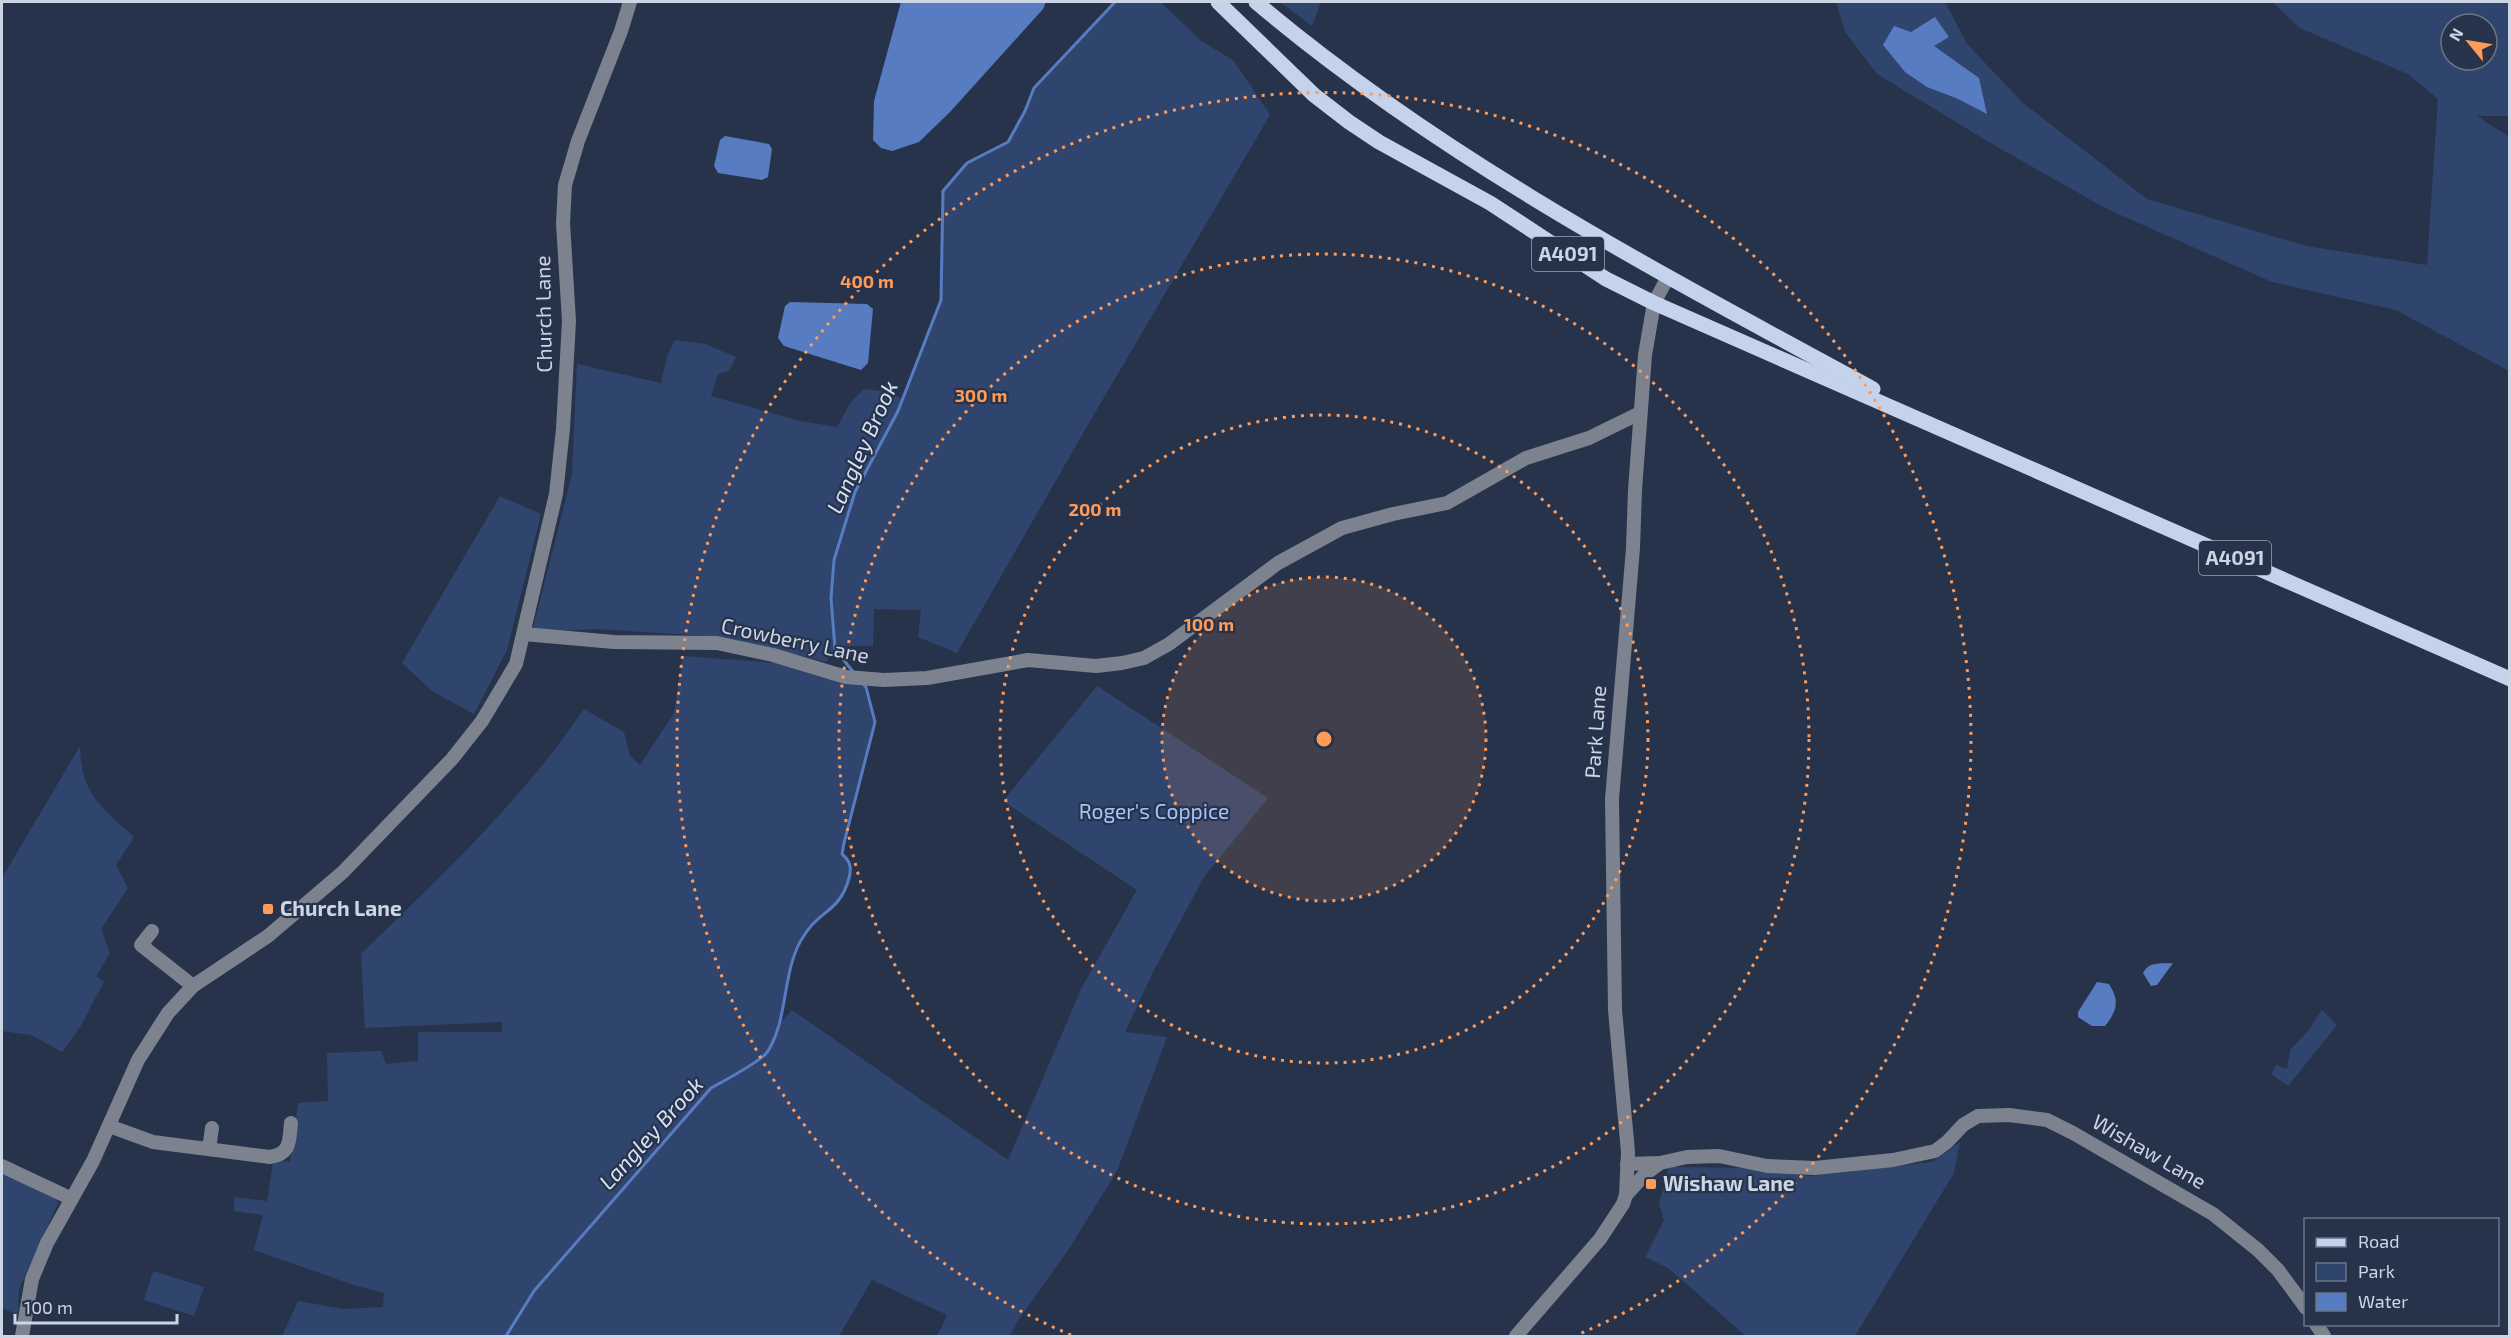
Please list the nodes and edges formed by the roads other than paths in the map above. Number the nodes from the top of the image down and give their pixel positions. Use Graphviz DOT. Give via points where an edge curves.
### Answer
graph roads {
  1 [pos="630,2"];
  2 [pos="1218,2"];
  3 [pos="1256,2"];
  4 [pos="1668,277"];
  5 [pos="1654,303"];
  6 [pos="1640,413"];
  7 [pos="1960,437"];
  8 [pos="524,634"];
  9 [pos="2510,679"];
  10 [pos="152,931"];
  11 [pos="193,986"];
  12 [pos="291,1123"];
  13 [pos="109,1126"];
  14 [pos="212,1128"];
  15 [pos="209,1149"];
  16 [pos="1660,1163"];
  17 [pos="1627,1164"];
  18 [pos="2,1166"];
  19 [pos="1626,1195"];
  20 [pos="70,1198"];
  21 [pos="2304,1305"];
  22 [pos="21,1336"];
  23 [pos="1516,1336"];
  1 -- 8 [label="street, Church Lane" via="565,184 563,223 569,321 563,429 556,494"];
  2 -- 5 [label="main road, A4091" via="1314,95 1349,122 1490,203 1606,279"];
  3 -- 4 [label="main road, A4091" via="1353,78 1457,151"];
  4 -- 5 [label="street, Park Lane"];
  4 -- 7 [label="main road, A4091"];
  5 -- 6 [label="street, Park Lane"];
  5 -- 7 [label="main road, A4091"];
  6 -- 8 [label="street, Crowberry Lane" via="1589,438 1526,458 1447,503 1342,528 1278,563 1169,644 1144,658 1122,663 1096,666 1028,660 927,678 884,680 846,677 717,643 614,642"];
  6 -- 17 [label="street, Park Lane" via="1612,799 1615,1010"];
  7 -- 9 [label="main road, A4091"];
  8 -- 11 [label="street, Church Lane" via="509,679 482,721 445,766 303,908"];
  10 -- 11 [label="street" via="141,945"];
  11 -- 13 [label="street, Church Lane" via="149,1041"];
  12 -- 15 [label="street" via="289,1141 280,1156"];
  13 -- 15 [label="street" via="153,1142"];
  13 -- 20 [label="street, Church Lane"];
  14 -- 15 [label="street"];
  16 -- 17 [label="street, Wishaw Lane"];
  16 -- 19 [label="street, Wishaw Lane"];
  16 -- 21 [label="street, Wishaw Lane" via="1719,1156 1767,1166 1815,1168 1893,1160 1935,1150 1978,1116 2047,1120 2213,1214 2278,1270"];
  17 -- 19 [label="street, Park Lane"];
  18 -- 20 [label="street"];
  19 -- 23 [label="street, Wishaw Lane" via="1600,1239"];
  20 -- 22 [label="street" via="32,1279"];
}
